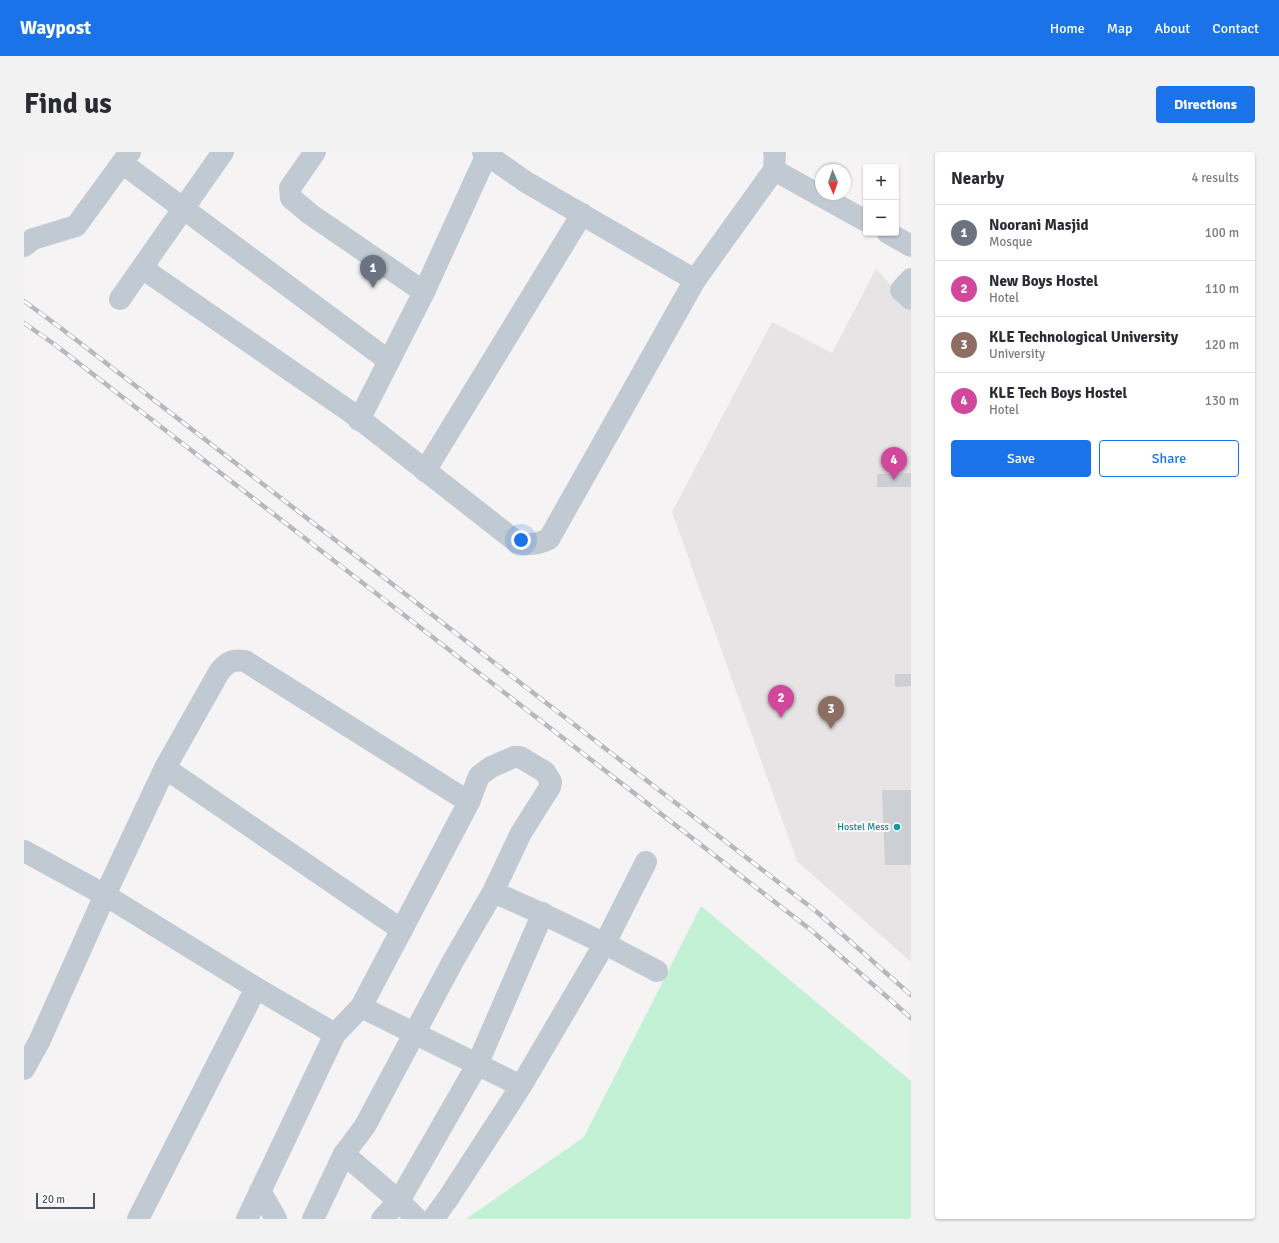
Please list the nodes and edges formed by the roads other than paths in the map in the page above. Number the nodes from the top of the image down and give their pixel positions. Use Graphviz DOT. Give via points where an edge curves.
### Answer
graph roads {
  1 [pos="223,152"];
  2 [pos="315,152"];
  3 [pos="486,153"];
  4 [pos="126,158"];
  5 [pos="774,161"];
  6 [pos="184,208"];
  7 [pos="582,214"];
  8 [pos="863,219"];
  9 [pos="893,236"];
  10 [pos="24,246"];
  11 [pos="911,246"];
  12 [pos="143,267"];
  13 [pos="911,279"];
  14 [pos="695,280"];
  15 [pos="424,292"];
  16 [pos="120,299"];
  17 [pos="911,299"];
  18 [pos="389,361"];
  19 [pos="359,420"];
  20 [pos="425,471"];
  21 [pos="165,768"];
  22 [pos="469,802"];
  23 [pos="24,851"];
  24 [pos="646,862"];
  25 [pos="493,892"];
  26 [pos="105,894"];
  27 [pos="544,914"];
  28 [pos="402,930"];
  29 [pos="605,943"];
  30 [pos="657,971"];
  31 [pos="256,988"];
  32 [pos="361,1007"];
  33 [pos="415,1033"];
  34 [pos="335,1034"];
  35 [pos="477,1064"];
  36 [pos="24,1069"];
  37 [pos="521,1086"];
  38 [pos="344,1154"];
  39 [pos="260,1192"];
  40 [pos="399,1201"];
  41 [pos="138,1219"];
  42 [pos="247,1219"];
  43 [pos="276,1219"];
  44 [pos="313,1219"];
  45 [pos="382,1219"];
  46 [pos="417,1219"];
  47 [pos="433,1219"];
  1 -- 6 [label="street"];
  2 -- 15 [label="street" via="290,188 291,198 310,214"];
  3 -- 7 [label="street" via="526,182"];
  3 -- 15 [label="street"];
  4 -- 6 [label="street"];
  4 -- 10 [label="street" via="76,226 33,238"];
  5 -- 8 [label="street"];
  5 -- 14 [label="street"];
  6 -- 12 [label="street"];
  6 -- 18 [label="street"];
  7 -- 14 [label="street"];
  7 -- 20 [label="street"];
  9 -- 11 [label="street"];
  12 -- 16 [label="street"];
  12 -- 19 [label="street"];
  13 -- 17 [label="street" via="901,290"];
  14 -- 20 [label="street" via="549,539 531,545 518,543"];
  15 -- 18 [label="street"];
  18 -- 19 [label="street"];
  19 -- 20 [label="street"];
  21 -- 22 [label="street" via="224,665 238,660 245,661"];
  21 -- 26 [label="street"];
  21 -- 28 [label="street"];
  22 -- 25 [label="street" via="478,776 514,757 532,763 544,772 551,782 521,833"];
  22 -- 28 [label="street"];
  23 -- 26 [label="street"];
  24 -- 29 [label="street"];
  25 -- 27 [label="street"];
  25 -- 33 [label="street"];
  26 -- 31 [label="street"];
  26 -- 36 [label="street" via="39,1042"];
  27 -- 29 [label="street"];
  27 -- 35 [label="street"];
  28 -- 32 [label="street"];
  29 -- 30 [label="street"];
  29 -- 37 [label="street"];
  31 -- 34 [label="street"];
  31 -- 41 [label="street"];
  32 -- 33 [label="street"];
  32 -- 34 [label="street"];
  33 -- 35 [label="street"];
  33 -- 38 [label="street" via="365,1126"];
  34 -- 39 [label="street"];
  35 -- 37 [label="street"];
  35 -- 40 [label="street"];
  37 -- 47 [label="street"];
  38 -- 40 [label="street"];
  38 -- 44 [label="street"];
  39 -- 42 [label="street"];
  39 -- 43 [label="street"];
  40 -- 45 [label="street"];
  40 -- 46 [label="street"];
}
